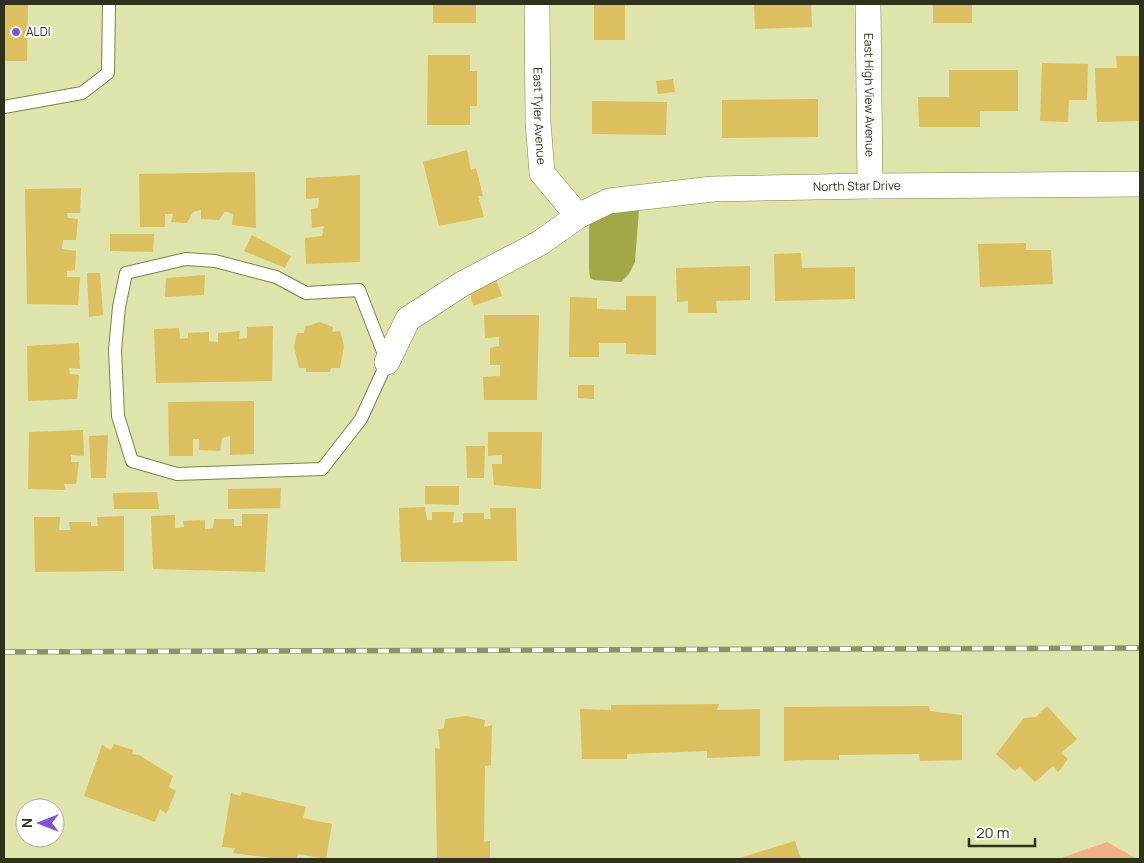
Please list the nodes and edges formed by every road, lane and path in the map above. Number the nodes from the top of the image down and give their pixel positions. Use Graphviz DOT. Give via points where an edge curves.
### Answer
graph roads {
  1 [pos="109,4"];
  2 [pos="537,4"];
  3 [pos="868,4"];
  4 [pos="4,107"];
  5 [pos="1140,184"];
  6 [pos="870,186"];
  7 [pos="578,216"];
  8 [pos="387,362"];
  1 -- 4 [label="lane" via="108,73 82,93"];
  2 -- 7 [label="street, East Tyler Avenue" via="542,173"];
  3 -- 6 [label="street, East High View Avenue"];
  5 -- 6 [label="street, North Star Drive"];
  6 -- 7 [label="street, North Star Drive" via="713,190 609,201"];
  7 -- 8 [label="street, North Star Drive" via="540,243 462,284 408,319"];
  8 -- 8 [label="lane" via="361,419 322,469 177,474 132,461 118,416 115,350 126,273 186,260 214,261 276,277 306,293 359,290"];
}
